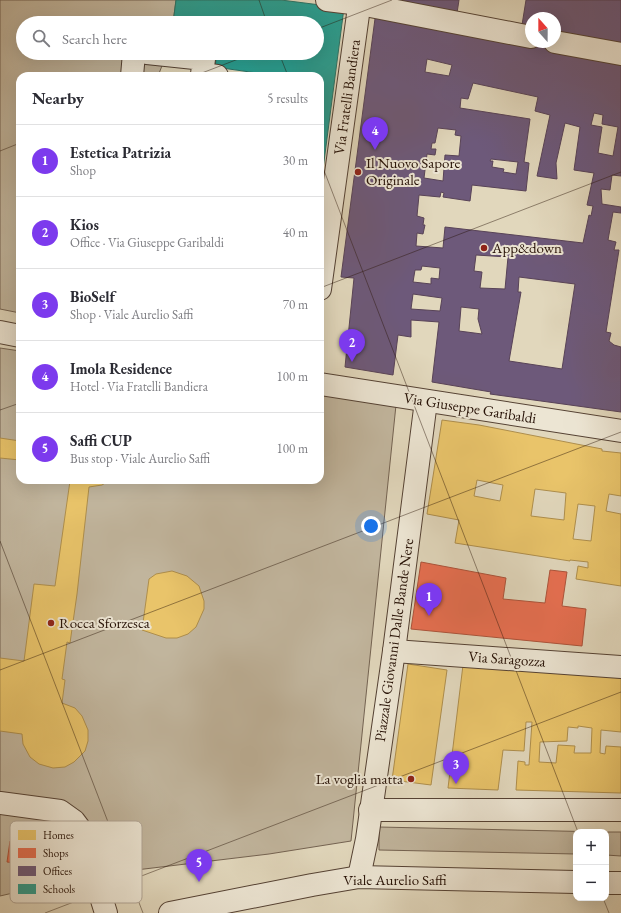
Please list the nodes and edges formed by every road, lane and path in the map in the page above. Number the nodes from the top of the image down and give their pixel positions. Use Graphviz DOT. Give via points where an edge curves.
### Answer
graph roads {
  1 [pos="327,0"];
  2 [pos="360,2"];
  3 [pos="525,36"];
  4 [pos="561,43"];
  5 [pos="621,54"];
  6 [pos="133,60"];
  7 [pos="204,60"];
  8 [pos="132,72"];
  9 [pos="202,72"];
  10 [pos="324,260"];
  11 [pos="0,332"];
  12 [pos="16,335"];
  13 [pos="324,385"];
  14 [pos="426,401"];
  15 [pos="621,431"];
  16 [pos="394,651"];
  17 [pos="621,667"];
  18 [pos="0,803"];
  19 [pos="370,810"];
  20 [pos="621,810"];
  21 [pos="74,821"];
  22 [pos="359,877"];
  23 [pos="573,882"];
  24 [pos="609,883"];
  25 [pos="621,883"];
  26 [pos="103,903"];
  27 [pos="106,913"];
  28 [pos="170,913"];
  1 -- 2 [label="street"];
  2 -- 3 [label="street"];
  2 -- 10 [label="street, Via Fratelli Bandiera"];
  4 -- 5 [label="street"];
  6 -- 8 [label="street"];
  7 -- 9 [label="street"];
  11 -- 12 [label="street"];
  13 -- 14 [label="street, Via Giuseppe Garibaldi"];
  14 -- 15 [label="street, Via Giuseppe Garibaldi"];
  14 -- 16 [label="street, Piazzale Giovanni Dalle Bande Nere"];
  16 -- 17 [label="street, Via Saragozza"];
  16 -- 19 [label="street, Piazzale Giovanni Dalle Bande Nere"];
  18 -- 21 [label="street" via="60,812"];
  19 -- 20 [label="street"];
  19 -- 22 [label="street, Piazzale Giovanni Dalle Bande Nere"];
  22 -- 23 [label="street, Viale Aurelio Saffi"];
  22 -- 28 [label="street, Viale Aurelio Saffi"];
  24 -- 25 [label="street"];
  26 -- 27 [label="street"];
}
